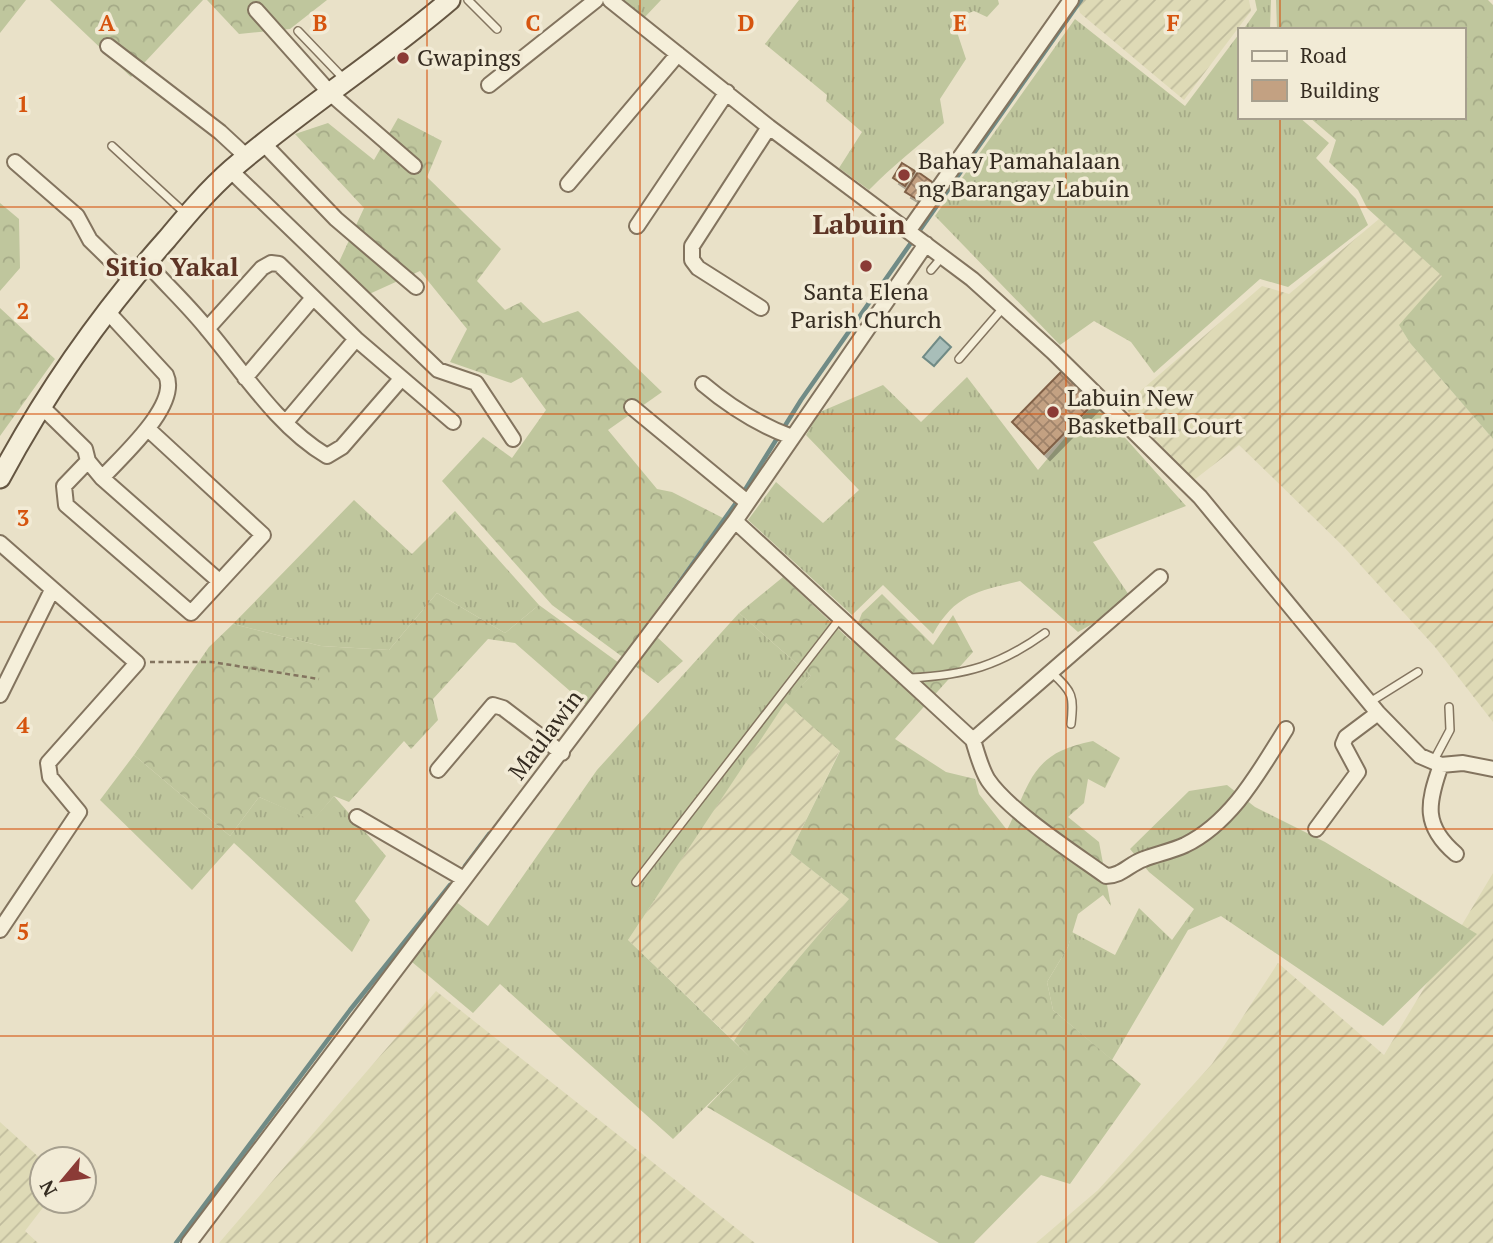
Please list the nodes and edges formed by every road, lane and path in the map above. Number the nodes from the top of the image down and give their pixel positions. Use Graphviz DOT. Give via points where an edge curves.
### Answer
graph roads {
  1 [pos="450,0"];
  2 [pos="468,0"];
  3 [pos="596,0"];
  4 [pos="610,0"];
  5 [pos="1071,0"];
  6 [pos="256,10"];
  7 [pos="497,29"];
  8 [pos="298,31"];
  9 [pos="108,46"];
  10 [pos="678,54"];
  11 [pos="489,85"];
  12 [pos="339,88"];
  13 [pos="727,92"];
  14 [pos="769,127"];
  15 [pos="263,143"];
  16 [pos="112,146"];
  17 [pos="247,157"];
  18 [pos="15,162"];
  19 [pos="414,166"];
  20 [pos="230,170"];
  21 [pos="568,184"];
  22 [pos="187,215"];
  23 [pos="637,226"];
  24 [pos="909,230"];
  25 [pos="926,244"];
  26 [pos="943,257"];
  27 [pos="146,262"];
  28 [pos="931,270"];
  29 [pos="131,280"];
  30 [pos="416,287"];
  31 [pos="312,299"];
  32 [pos="761,307"];
  33 [pos="1003,308"];
  34 [pos="106,310"];
  35 [pos="207,329"];
  36 [pos="356,339"];
  37 [pos="959,359"];
  38 [pos="245,378"];
  39 [pos="401,379"];
  40 [pos="703,384"];
  41 [pos="42,407"];
  42 [pos="632,407"];
  43 [pos="286,422"];
  44 [pos="453,422"];
  45 [pos="148,429"];
  46 [pos="792,437"];
  47 [pos="513,439"];
  48 [pos="88,461"];
  49 [pos="0,478"];
  50 [pos="102,478"];
  51 [pos="747,502"];
  52 [pos="735,521"];
  53 [pos="0,543"];
  54 [pos="1160,577"];
  55 [pos="219,581"];
  56 [pos="52,590"];
  57 [pos="841,616"];
  58 [pos="1045,633"];
  59 [pos="136,663"];
  60 [pos="1418,672"];
  61 [pos="1052,673"];
  62 [pos="910,678"];
  63 [pos="319,679"];
  64 [pos="0,695"];
  65 [pos="1449,706"];
  66 [pos="1374,708"];
  67 [pos="1071,724"];
  68 [pos="1286,729"];
  69 [pos="973,740"];
  70 [pos="562,753"];
  71 [pos="1437,764"];
  72 [pos="1493,769"];
  73 [pos="438,770"];
  74 [pos="357,817"];
  75 [pos="1316,830"];
  76 [pos="1456,854"];
  77 [pos="464,879"];
  78 [pos="636,882"];
  79 [pos="0,929"];
  80 [pos="189,1243"];
  1 -- 12 [label="main road"];
  2 -- 7 [label="lane"];
  3 -- 11 [label="street"];
  4 -- 10 [label="street"];
  5 -- 24 [label="street"];
  6 -- 12 [label="street"];
  8 -- 12 [label="lane"];
  9 -- 17 [label="street"];
  10 -- 13 [label="street"];
  10 -- 21 [label="street"];
  12 -- 15 [label="main road"];
  12 -- 19 [label="street"];
  13 -- 14 [label="street"];
  13 -- 23 [label="street"];
  14 -- 24 [label="street"];
  14 -- 32 [label="street" via="692,246 692,260 698,268"];
  15 -- 17 [label="main road"];
  15 -- 30 [label="street" via="336,219"];
  16 -- 22 [label="lane"];
  17 -- 20 [label="main road"];
  18 -- 29 [label="street" via="77,216 90,240"];
  20 -- 22 [label="main road"];
  20 -- 47 [label="street" via="438,370 476,383"];
  22 -- 27 [label="main road"];
  24 -- 25 [label="street"];
  25 -- 26 [label="street"];
  25 -- 46 [label="street, Maulawin"];
  26 -- 28 [label="lane"];
  26 -- 33 [label="street"];
  27 -- 29 [label="main road"];
  27 -- 35 [label="street"];
  29 -- 34 [label="main road"];
  31 -- 35 [label="street" via="279,264 271,263"];
  31 -- 36 [label="street"];
  31 -- 38 [label="street"];
  33 -- 37 [label="lane"];
  33 -- 66 [label="street" via="1200,497"];
  34 -- 41 [label="main road"];
  34 -- 45 [label="street" via="171,385"];
  35 -- 38 [label="street"];
  36 -- 39 [label="street"];
  36 -- 43 [label="street"];
  38 -- 43 [label="street"];
  39 -- 43 [label="street" via="342,447 327,456 304,442"];
  39 -- 44 [label="street"];
  40 -- 46 [label="street" via="746,414"];
  41 -- 48 [label="street" via="85,449"];
  41 -- 49 [label="main road"];
  42 -- 51 [label="street"];
  45 -- 50 [label="street"];
  45 -- 55 [label="street" via="263,536"];
  46 -- 51 [label="street, Maulawin"];
  48 -- 50 [label="street"];
  48 -- 55 [label="street" via="64,485 66,505 191,613"];
  50 -- 55 [label="street"];
  51 -- 52 [label="street, Maulawin"];
  52 -- 57 [label="street"];
  52 -- 70 [label="street, Maulawin"];
  53 -- 56 [label="street"];
  54 -- 61 [label="street"];
  56 -- 59 [label="street"];
  56 -- 64 [label="street"];
  57 -- 62 [label="street"];
  57 -- 78 [label="lane"];
  58 -- 62 [label="lane" via="997,663 945,676"];
  59 -- 63 [label="path" via="212,662"];
  59 -- 79 [label="street" via="48,763 50,777 79,812"];
  60 -- 66 [label="lane"];
  61 -- 67 [label="lane" via="1070,689"];
  61 -- 69 [label="street"];
  62 -- 69 [label="street"];
  65 -- 71 [label="lane" via="1450,730"];
  66 -- 71 [label="street" via="1420,756"];
  66 -- 75 [label="street" via="1346,737 1343,744 1357,772"];
  68 -- 69 [label="street" via="1250,787 1227,813 1184,846 1142,859 1117,876 1106,876 1061,844 1001,793 988,780"];
  70 -- 73 [label="street" via="493,705"];
  70 -- 77 [label="street, Maulawin"];
  71 -- 72 [label="street"];
  71 -- 76 [label="street" via="1430,794 1433,827"];
  74 -- 77 [label="street"];
  77 -- 80 [label="street, Maulawin"];
}
